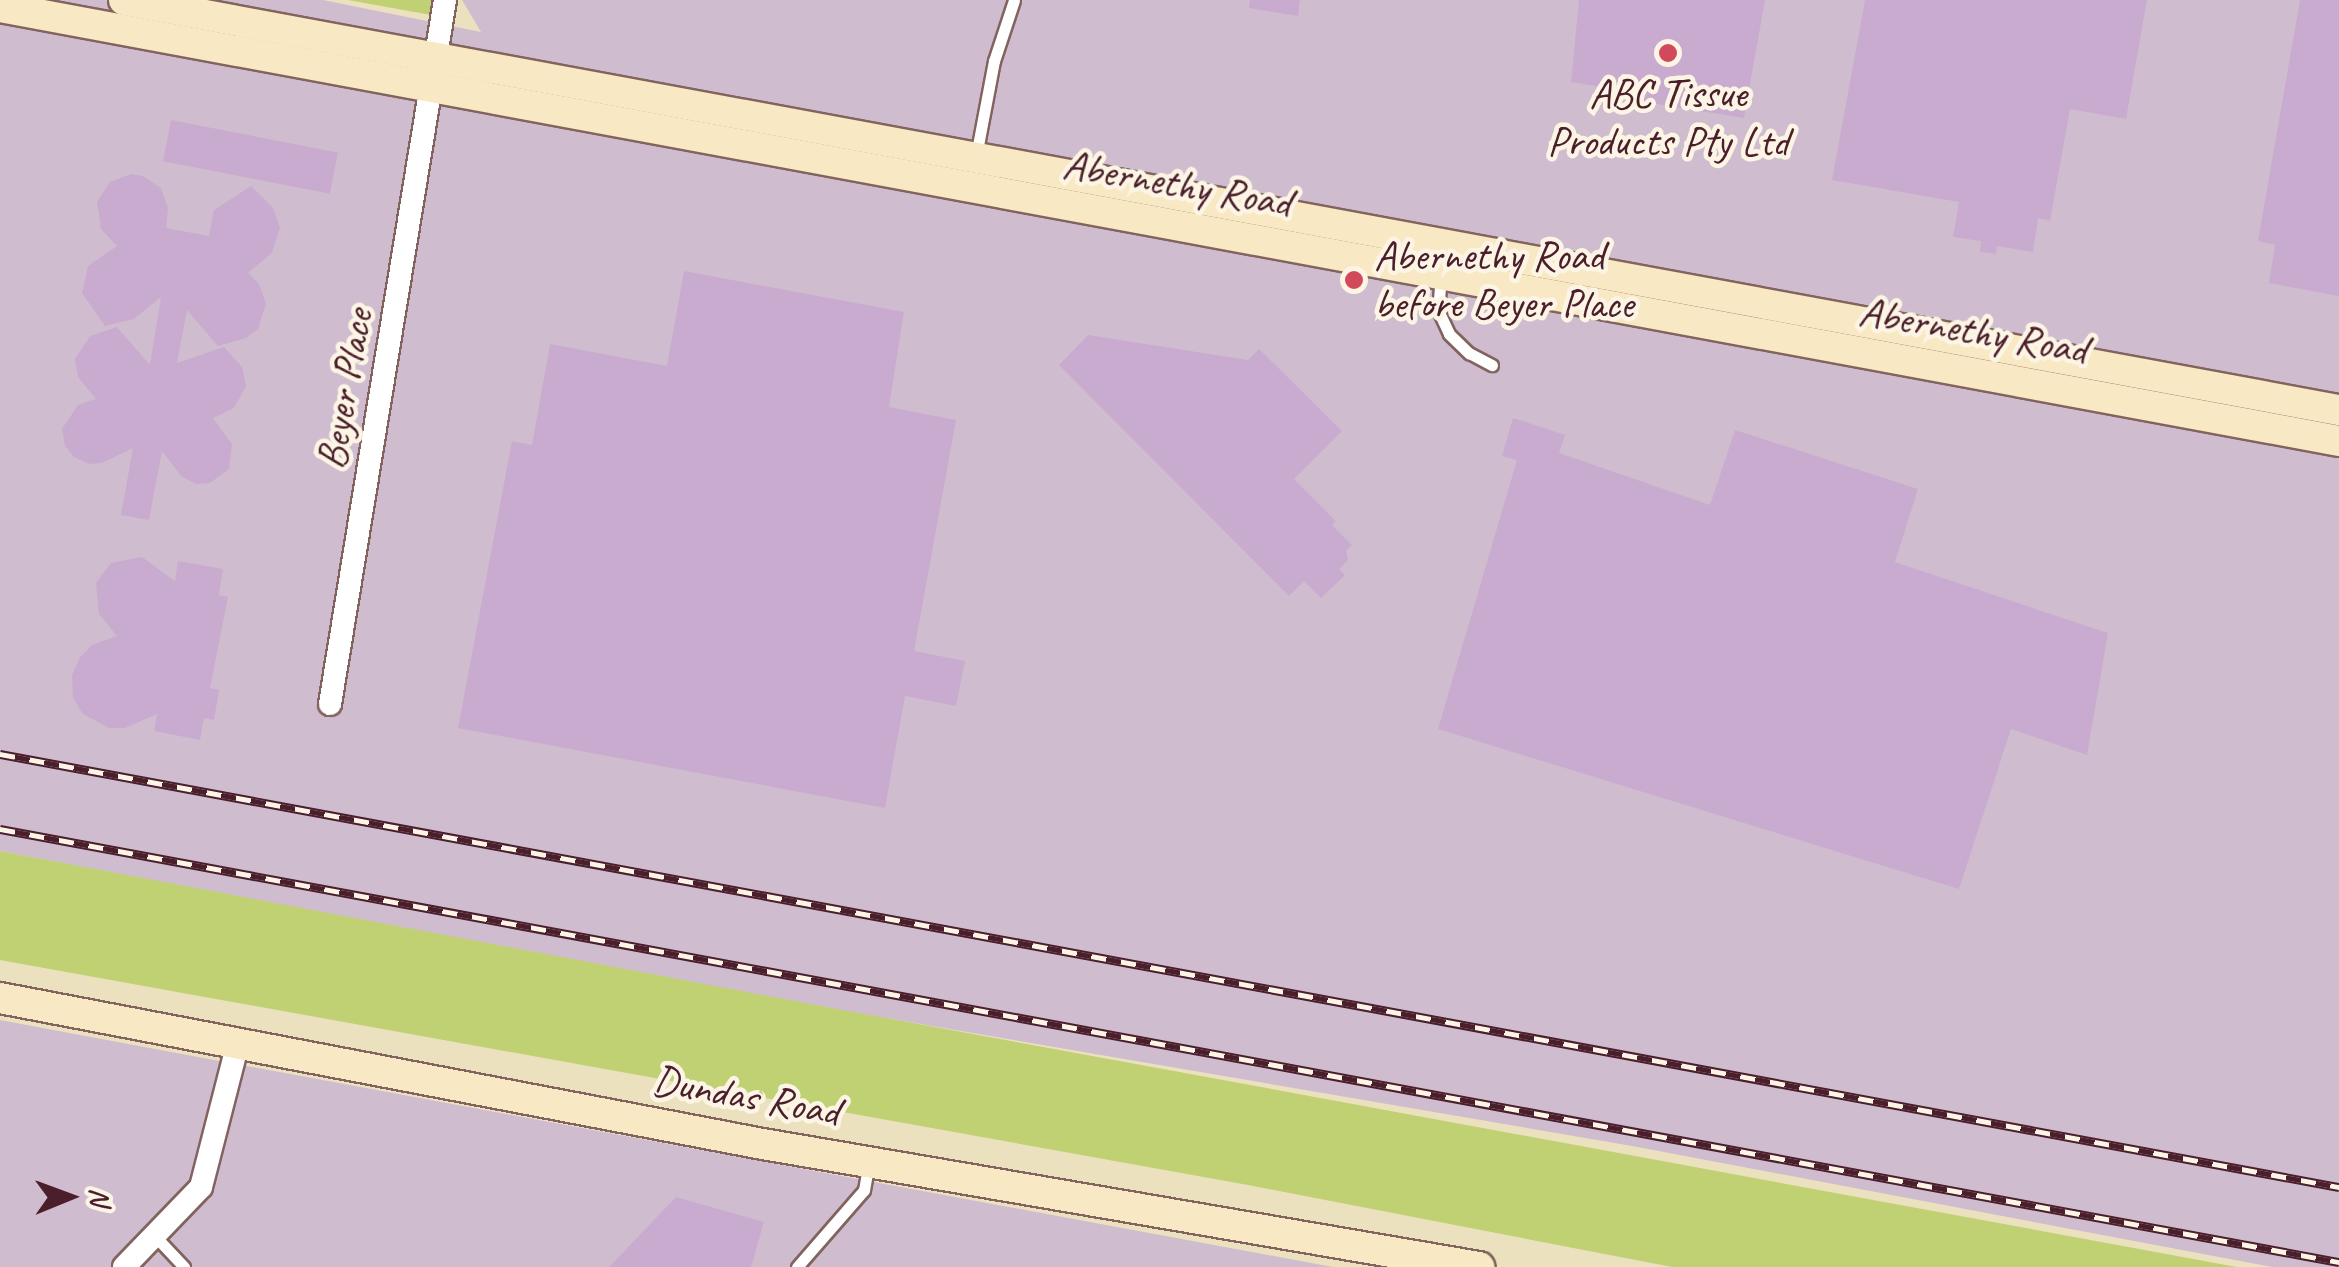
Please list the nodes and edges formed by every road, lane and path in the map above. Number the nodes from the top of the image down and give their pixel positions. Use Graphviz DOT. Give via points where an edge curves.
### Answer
graph roads {
  1 [pos="124,0"];
  2 [pos="445,0"];
  3 [pos="1014,0"];
  4 [pos="0,7"];
  5 [pos="434,73"];
  6 [pos="976,158"];
  7 [pos="970,190"];
  8 [pos="1505,254"];
  9 [pos="1441,276"];
  10 [pos="1497,286"];
  11 [pos="1492,364"];
  12 [pos="2162,376"];
  13 [pos="2156,407"];
  14 [pos="2339,410"];
  15 [pos="2339,441"];
  16 [pos="330,704"];
  17 [pos="0,998"];
  18 [pos="238,1043"];
  19 [pos="869,1162"];
  20 [pos="154,1235"];
  21 [pos="1402,1260"];
  22 [pos="124,1267"];
  23 [pos="184,1267"];
  24 [pos="797,1267"];
  25 [pos="1478,1267"];
  1 -- 5 [label="main road, Abernethy Road"];
  2 -- 5 [label="street, Beyer Place"];
  3 -- 6 [label="lane" via="994,61"];
  4 -- 5 [label="main road, Abernethy Road"];
  5 -- 6 [label="main road, Abernethy Road"];
  5 -- 7 [label="main road, Abernethy Road"];
  5 -- 16 [label="street, Beyer Place"];
  6 -- 7 [label="lane"];
  6 -- 8 [label="main road, Abernethy Road"];
  7 -- 9 [label="main road, Abernethy Road"];
  8 -- 10 [label="main road"];
  8 -- 12 [label="main road, Abernethy Road"];
  9 -- 10 [label="main road, Abernethy Road"];
  9 -- 11 [label="lane" via="1438,310 1449,334"];
  10 -- 13 [label="main road, Abernethy Road"];
  12 -- 13 [label="main road"];
  12 -- 14 [label="main road, Abernethy Road"];
  13 -- 15 [label="main road, Abernethy Road"];
  17 -- 18 [label="main road, Dundas Road"];
  18 -- 19 [label="main road, Dundas Road"];
  18 -- 20 [label="street" via="200,1188"];
  19 -- 21 [label="main road, Dundas Road"];
  19 -- 24 [label="lane" via="864,1190"];
  20 -- 22 [label="street"];
  20 -- 23 [label="lane"];
  21 -- 25 [label="main road, Dundas Road"];
}
